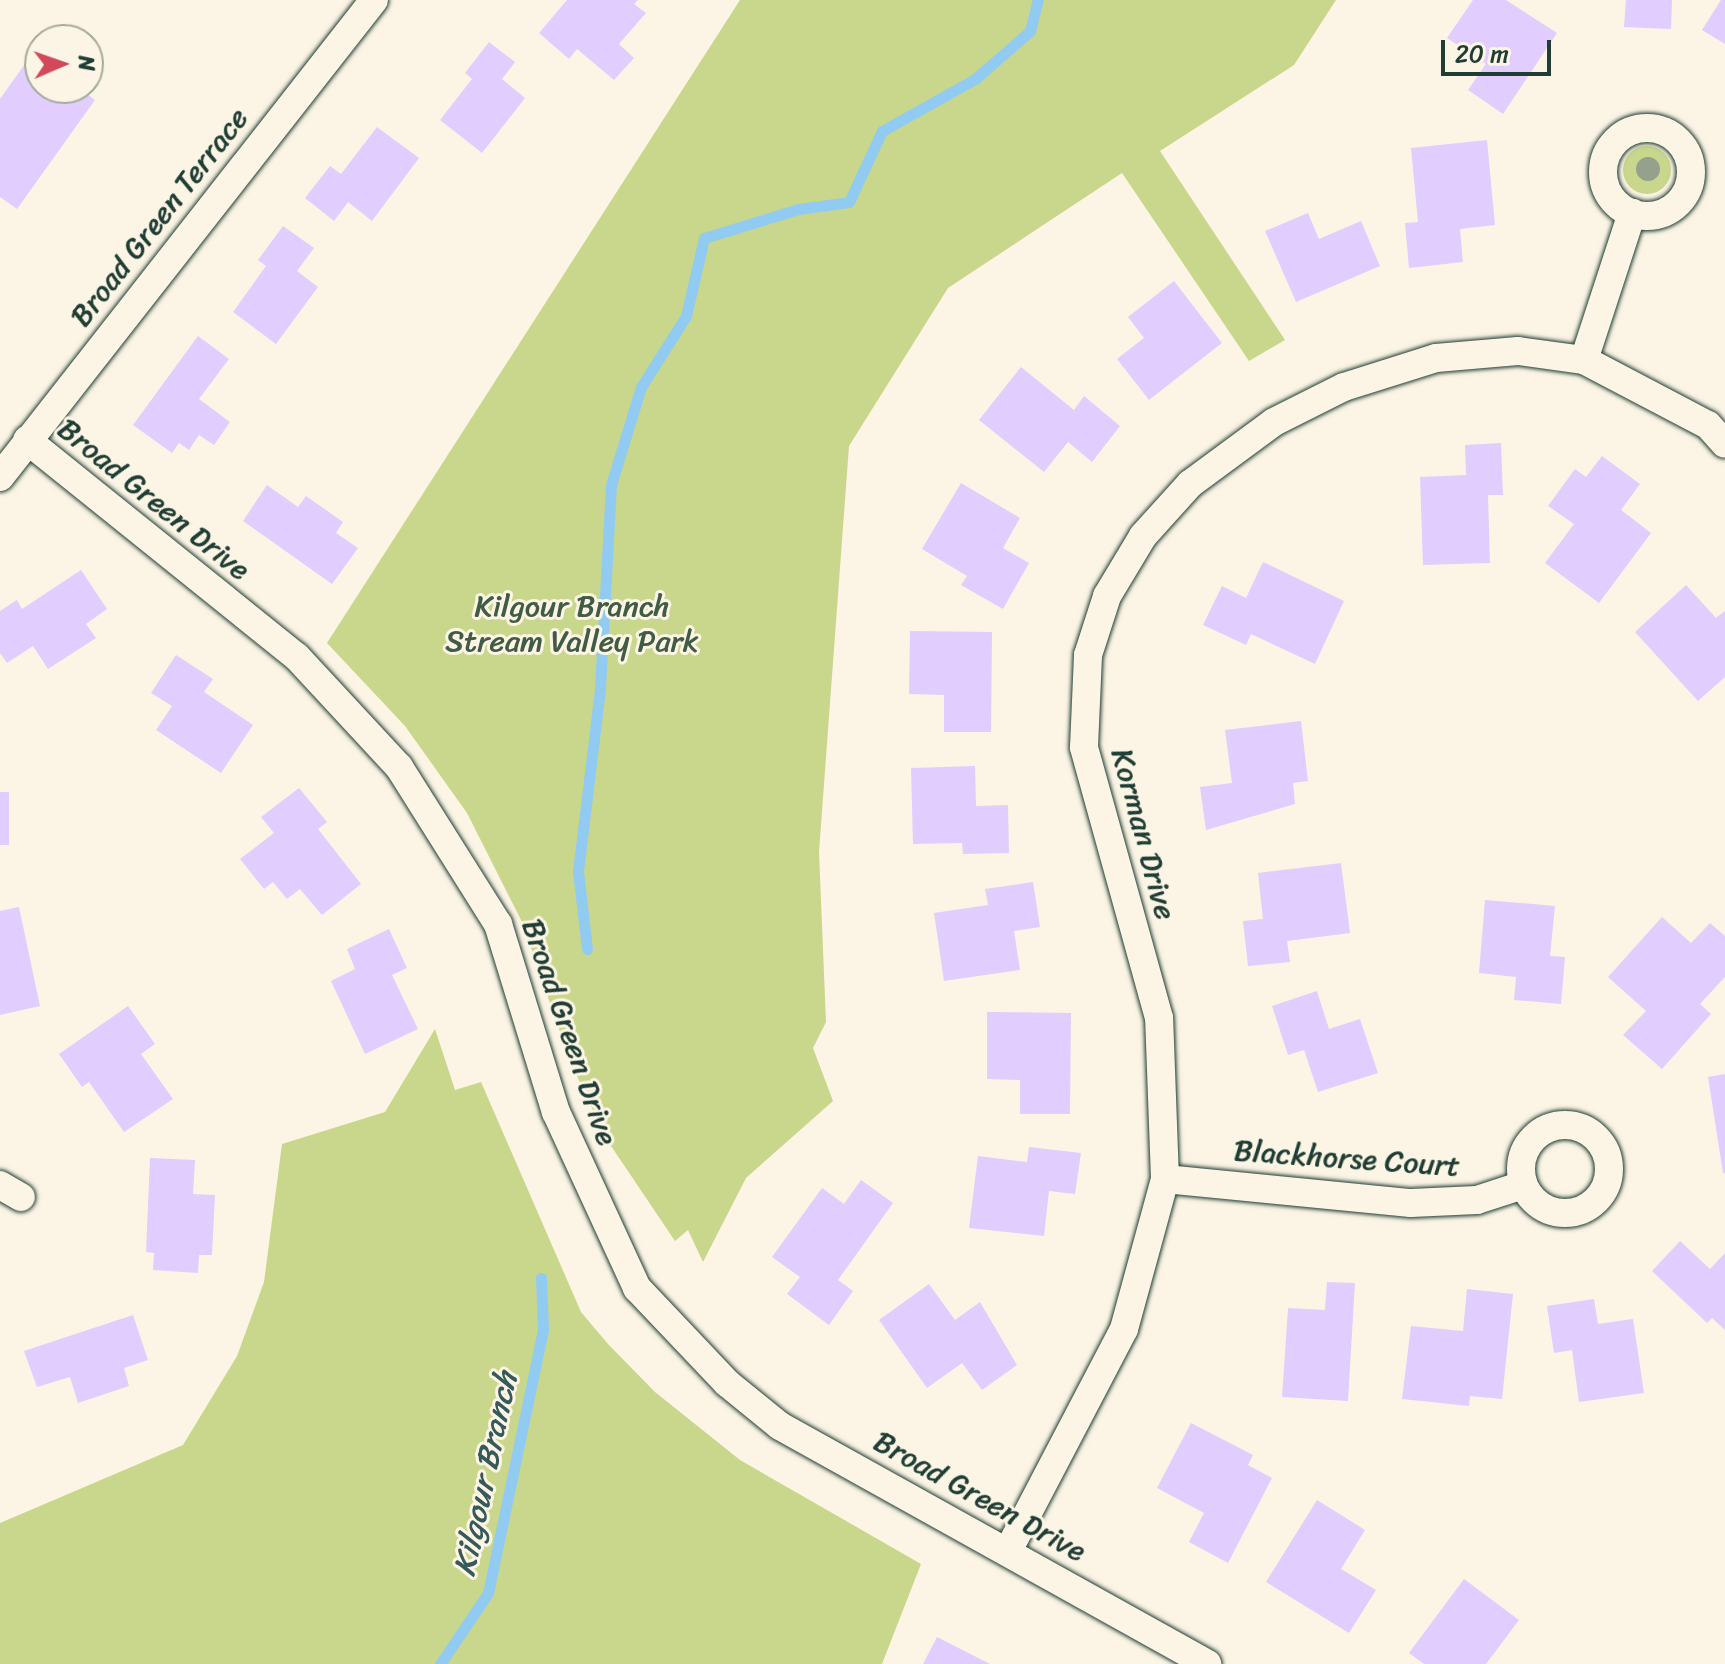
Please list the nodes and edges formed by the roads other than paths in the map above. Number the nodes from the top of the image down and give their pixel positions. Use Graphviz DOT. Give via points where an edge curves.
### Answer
graph roads {
  1 [pos="374,0"];
  2 [pos="1632,213"];
  3 [pos="1584,360"];
  4 [pos="27,440"];
  5 [pos="1725,444"];
  6 [pos="0,477"];
  7 [pos="1165,1179"];
  8 [pos="1523,1185"];
  9 [pos="1009,1549"];
  10 [pos="1207,1664"];
  1 -- 4 [label="street, Broad Green Terrace"];
  2 -- 3 [label="street"];
  3 -- 5 [label="street, Korman Drive" via="1708,425"];
  3 -- 7 [label="street, Korman Drive" via="1518,351 1436,358 1344,387 1274,422 1190,484 1143,536 1107,596 1088,655 1084,747 1159,1018"];
  4 -- 6 [label="street, Broad Green Terrace"];
  4 -- 9 [label="street, Broad Green Drive" via="297,657 399,767 498,924 556,1112 637,1288 727,1383 780,1426"];
  7 -- 8 [label="street, Blackhorse Court" via="1411,1203 1477,1200"];
  7 -- 9 [label="street, Korman Drive" via="1124,1329"];
  9 -- 10 [label="street, Broad Green Drive"];
}
